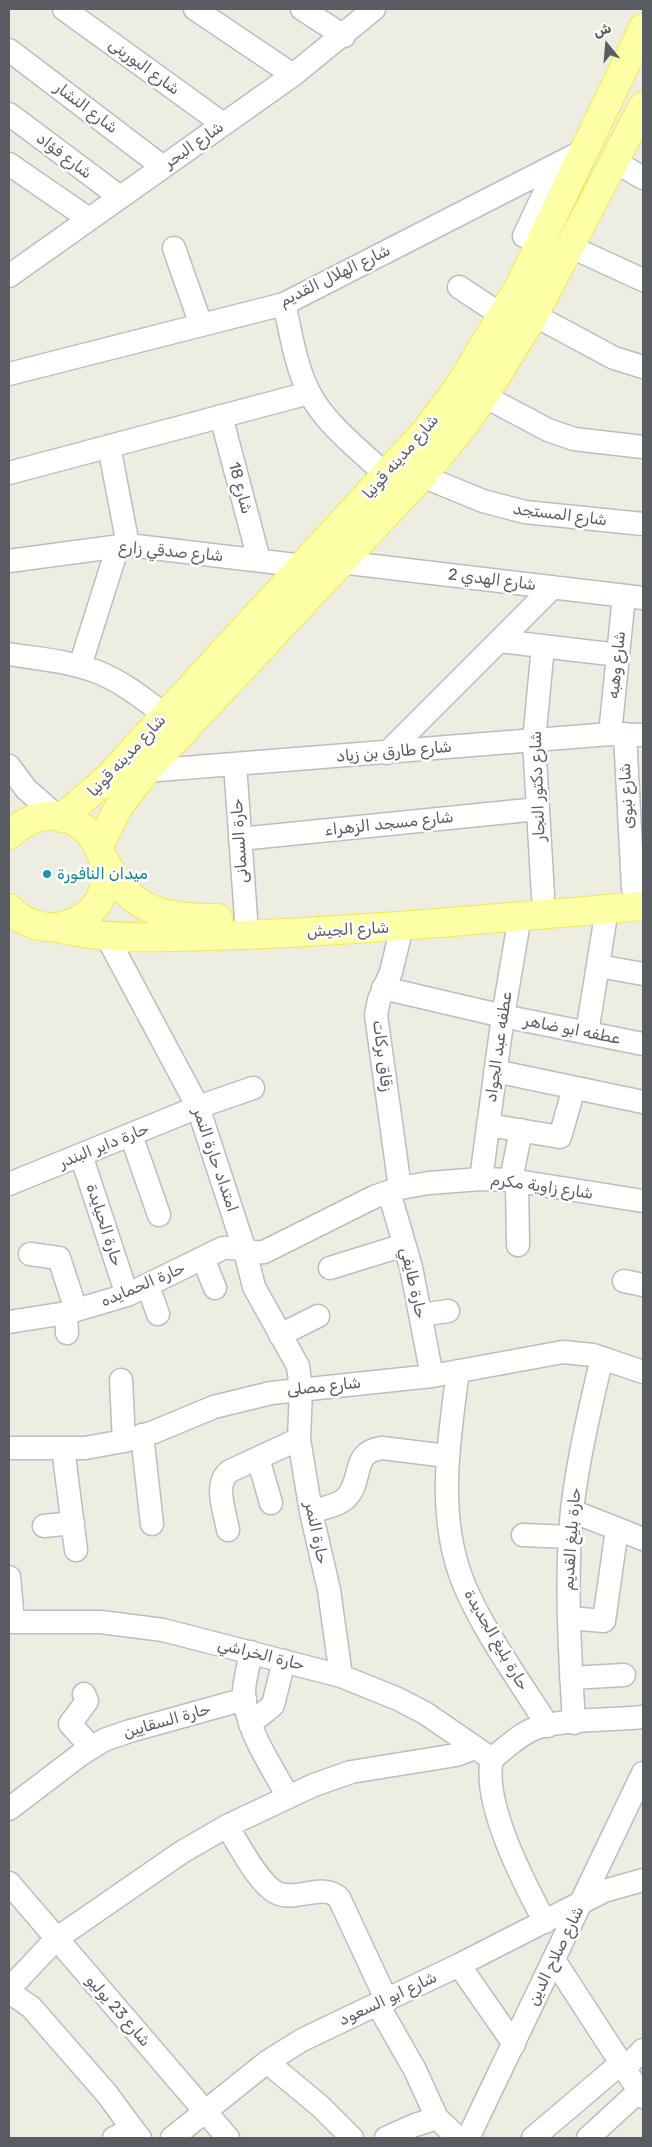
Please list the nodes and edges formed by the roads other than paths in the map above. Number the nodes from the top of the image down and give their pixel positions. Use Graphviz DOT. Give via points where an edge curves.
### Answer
graph roads {
  1 [pos="64,9"];
  2 [pos="195,9"];
  3 [pos="302,9"];
  4 [pos="374,9"];
  5 [pos="643,28"];
  6 [pos="344,36"];
  7 [pos="9,50"];
  8 [pos="293,75"];
  9 [pos="610,100"];
  10 [pos="641,110"];
  11 [pos="9,114"];
  12 [pos="223,124"];
  13 [pos="587,149"];
  14 [pos="614,161"];
  15 [pos="9,164"];
  16 [pos="558,164"];
  17 [pos="163,167"];
  18 [pos="643,178"];
  19 [pos="120,197"];
  20 [pos="89,219"];
  21 [pos="524,236"];
  22 [pos="569,246"];
  23 [pos="174,248"];
  24 [pos="9,276"];
  25 [pos="643,280"];
  26 [pos="459,287"];
  27 [pos="284,304"];
  28 [pos="534,315"];
  29 [pos="503,316"];
  30 [pos="201,325"];
  31 [pos="643,367"];
  32 [pos="9,374"];
  33 [pos="309,393"];
  34 [pos="484,396"];
  35 [pos="221,416"];
  36 [pos="109,446"];
  37 [pos="643,447"];
  38 [pos="9,473"];
  39 [pos="386,475"];
  40 [pos="422,476"];
  41 [pos="643,524"];
  42 [pos="123,546"];
  43 [pos="259,560"];
  44 [pos="9,561"];
  45 [pos="340,562"];
  46 [pos="304,566"];
  47 [pos="553,587"];
  48 [pos="634,597"];
  49 [pos="500,641"];
  50 [pos="543,646"];
  51 [pos="9,654"];
  52 [pos="618,655"];
  53 [pos="80,666"];
  54 [pos="165,715"];
  55 [pos="626,734"];
  56 [pos="534,740"];
  57 [pos="387,752"];
  58 [pos="235,764"];
  59 [pos="9,766"];
  60 [pos="146,771"];
  61 [pos="635,809"];
  62 [pos="538,810"];
  63 [pos="60,818"];
  64 [pos="9,836"];
  65 [pos="240,839"];
  66 [pos="102,853"];
  67 [pos="640,894"];
  68 [pos="543,896"];
  69 [pos="9,908"];
  70 [pos="606,909"];
  71 [pos="466,912"];
  72 [pos="520,916"];
  73 [pos="246,918"];
  74 [pos="46,927"];
  75 [pos="402,927"];
  76 [pos="9,934"];
  77 [pos="107,937"];
  78 [pos="599,966"];
  79 [pos="643,974"];
  80 [pos="383,988"];
  81 [pos="503,1016"];
  82 [pos="587,1033"];
  83 [pos="643,1044"];
  84 [pos="495,1071"];
  85 [pos="253,1088"];
  86 [pos="574,1088"];
  87 [pos="643,1102"];
  88 [pos="198,1107"];
  89 [pos="488,1125"];
  90 [pos="521,1130"];
  91 [pos="131,1135"];
  92 [pos="81,1156"];
  93 [pos="481,1179"];
  94 [pos="514,1180"];
  95 [pos="9,1184"];
  96 [pos="394,1190"];
  97 [pos="643,1201"];
  98 [pos="159,1215"];
  99 [pos="404,1245"];
  100 [pos="518,1245"];
  101 [pos="245,1251"];
  102 [pos="30,1254"];
  103 [pos="203,1258"];
  104 [pos="330,1268"];
  105 [pos="148,1286"];
  106 [pos="215,1288"];
  107 [pos="128,1295"];
  108 [pos="448,1311"];
  109 [pos="158,1314"];
  110 [pos="318,1316"];
  111 [pos="421,1316"];
  112 [pos="70,1319"];
  113 [pos="9,1322"];
  114 [pos="280,1335"];
  115 [pos="602,1358"];
  116 [pos="458,1371"];
  117 [pos="643,1372"];
  118 [pos="432,1376"];
  119 [pos="121,1380"];
  120 [pos="301,1389"];
  121 [pos="133,1438"];
  122 [pos="299,1438"];
  123 [pos="9,1448"];
  124 [pos="63,1448"];
  125 [pos="447,1456"];
  126 [pos="258,1458"];
  127 [pos="271,1503"];
  128 [pos="572,1510"];
  129 [pos="311,1512"];
  130 [pos="73,1523"];
  131 [pos="152,1524"];
  132 [pos="44,1526"];
  133 [pos="617,1529"];
  134 [pos="228,1530"];
  135 [pos="523,1535"];
  136 [pos="570,1537"];
  137 [pos="643,1539"];
  138 [pos="76,1550"];
  139 [pos="9,1577"];
  140 [pos="569,1618"];
  141 [pos="11,1622"];
  142 [pos="251,1652"];
  143 [pos="284,1661"];
  144 [pos="341,1676"];
  145 [pos="624,1676"];
  146 [pos="571,1678"];
  147 [pos="84,1694"];
  148 [pos="245,1699"];
  149 [pos="643,1717"];
  150 [pos="574,1722"];
  151 [pos="250,1724"];
  152 [pos="548,1726"];
  153 [pos="92,1747"];
  154 [pos="484,1753"];
  155 [pos="643,1773"];
  156 [pos="638,1795"];
  157 [pos="288,1797"];
  158 [pos="9,1809"];
  159 [pos="227,1826"];
  160 [pos="643,1880"];
  161 [pos="9,1883"];
  162 [pos="581,1903"];
  163 [pos="545,1922"];
  164 [pos="56,1939"];
  165 [pos="554,1960"];
  166 [pos="459,1965"];
  167 [pos="9,1990"];
  168 [pos="383,2002"];
  169 [pos="514,2044"];
  170 [pos="643,2050"];
  171 [pos="267,2062"];
  172 [pos="622,2067"];
  173 [pos="641,2094"];
  174 [pos="205,2112"];
  175 [pos="437,2118"];
  176 [pos="129,2135"];
  177 [pos="172,2138"];
  178 [pos="228,2138"];
  179 [pos="352,2138"];
  180 [pos="386,2138"];
  181 [pos="458,2138"];
  182 [pos="468,2138"];
  183 [pos="533,2138"];
  184 [pos="588,2138"];
  1 -- 12 [label="street, شارع البورينى"];
  2 -- 8 [label="street"];
  3 -- 6 [label="street"];
  4 -- 6 [label="street, شارع البحر"];
  5 -- 9 [label="main road, شارع مدينه قونيا"];
  6 -- 8 [label="street, شارع البحر"];
  7 -- 17 [label="street, شارع النشار"];
  8 -- 12 [label="street, شارع البحر"];
  9 -- 10 [label="main road"];
  9 -- 13 [label="main road, شارع مدينه قونيا"];
  10 -- 14 [label="main road, شارع مدينه قونيا"];
  11 -- 19 [label="street, شارع فؤاد"];
  12 -- 17 [label="street, شارع البحر"];
  13 -- 16 [label="street, شارع الهلال القديم"];
  13 -- 29 [label="main road, شارع مدينه قونيا"];
  14 -- 18 [label="street"];
  14 -- 22 [label="main road, شارع مدينه قونيا"];
  15 -- 20 [label="street"];
  16 -- 21 [label="street"];
  16 -- 27 [label="street, شارع الهلال القديم"];
  17 -- 19 [label="street, شارع البحر"];
  19 -- 20 [label="street, شارع البحر"];
  20 -- 24 [label="street, شارع البحر"];
  22 -- 25 [label="street"];
  22 -- 28 [label="main road, شارع مدينه قونيا"];
  23 -- 30 [label="street"];
  26 -- 29 [label="street"];
  27 -- 30 [label="street, شارع الهلال القديم"];
  27 -- 33 [label="street"];
  28 -- 31 [label="street" via="614,358"];
  28 -- 34 [label="main road, شارع مدينه قونيا"];
  29 -- 39 [label="main road, شارع مدينه قونيا" via="460,385 425,432"];
  30 -- 32 [label="street, شارع الهلال القديم"];
  33 -- 35 [label="street"];
  33 -- 39 [label="street" via="324,414"];
  34 -- 37 [label="street" via="539,426 574,439"];
  34 -- 40 [label="main road, شارع مدينه قونيا"];
  35 -- 36 [label="street"];
  35 -- 43 [label="street, شارع 18"];
  36 -- 38 [label="street"];
  36 -- 42 [label="street"];
  39 -- 46 [label="main road, شارع مدينه قونيا"];
  40 -- 41 [label="street, شارع المستجد" via="483,501 525,512"];
  40 -- 45 [label="main road, شارع مدينه قونيا"];
  42 -- 43 [label="street, شارع صدقي زارع"];
  42 -- 44 [label="street, شارع صدقي زارع"];
  42 -- 53 [label="street"];
  43 -- 46 [label="street, شارع صدقي زارع"];
  45 -- 47 [label="street, شارع الهدي 2"];
  45 -- 60 [label="main road, شارع مدينه قونيا"];
  46 -- 54 [label="main road, شارع مدينه قونيا"];
  47 -- 48 [label="street, شارع الهدي 2"];
  47 -- 49 [label="street"];
  48 -- 52 [label="street, شارع وهبه"];
  49 -- 50 [label="street"];
  49 -- 57 [label="street"];
  50 -- 52 [label="street"];
  50 -- 56 [label="street, شارع دكتور النجار"];
  51 -- 53 [label="street"];
  52 -- 55 [label="street, شارع وهبه"];
  53 -- 54 [label="street" via="120,684"];
  54 -- 63 [label="main road, شارع مدينه قونيا" via="108,778"];
  55 -- 56 [label="street, شارع طارق بن زياد"];
  55 -- 61 [label="street, شارع نبوى"];
  56 -- 57 [label="street, شارع طارق بن زياد"];
  56 -- 62 [label="street, شارع دكتور النجار"];
  57 -- 58 [label="street, شارع طارق بن زياد"];
  58 -- 60 [label="street, شارع طارق بن زياد"];
  58 -- 65 [label="street, حارة السمانى"];
  59 -- 63 [label="street" via="26,789"];
  60 -- 66 [label="main road, شارع مدينه قونيا" via="119,806"];
  61 -- 67 [label="street, شارع نبوى"];
  62 -- 65 [label="street, شارع مسجد الزهراء"];
  62 -- 68 [label="street, شارع دكتور النجار"];
  63 -- 64 [label="main road" via="26,822"];
  63 -- 66 [label="main road" via="83,828"];
  65 -- 73 [label="street, حارة السمانى"];
  66 -- 73 [label="main road, شارع الجيش" via="121,888 160,913 175,917"];
  66 -- 74 [label="main road" via="103,888 94,906 79,919"];
  67 -- 68 [label="main road, شارع الجيش"];
  67 -- 70 [label="main road, شارع الجيش"];
  68 -- 71 [label="main road, شارع الجيش"];
  69 -- 74 [label="main road" via="23,920"];
  70 -- 72 [label="main road, شارع الجيش"];
  70 -- 78 [label="street"];
  71 -- 72 [label="main road, شارع الجيش"];
  71 -- 73 [label="main road, شارع الجيش"];
  71 -- 75 [label="main road, شارع الجيش"];
  72 -- 81 [label="street, عطفه عبد الجواد"];
  74 -- 76 [label="main road, شارع الجيش"];
  74 -- 77 [label="main road, شارع الجيش"];
  75 -- 77 [label="main road, شارع الجيش"];
  75 -- 80 [label="street, زقاق بركات" via="391,972"];
  77 -- 88 [label="street, امتداد حارة النمر"];
  78 -- 79 [label="street"];
  78 -- 82 [label="street"];
  80 -- 81 [label="street, عطفه ابو ضاهر"];
  80 -- 96 [label="street, زقاق بركات" via="377,1008 377,1023"];
  81 -- 82 [label="street, عطفه ابو ضاهر"];
  81 -- 84 [label="street, عطفه عبد الجواد"];
  82 -- 83 [label="street, عطفه ابو ضاهر"];
  84 -- 86 [label="street"];
  84 -- 89 [label="street, عطفه عبد الجواد"];
  85 -- 88 [label="street, حارة داير البندر"];
  86 -- 87 [label="street"];
  86 -- 90 [label="street" via="560,1137"];
  88 -- 91 [label="street, حارة داير البندر"];
  88 -- 101 [label="street, امتداد حارة النمر"];
  89 -- 90 [label="street"];
  89 -- 93 [label="street, عطفه عبد الجواد"];
  90 -- 94 [label="street"];
  91 -- 92 [label="street, حارة داير البندر"];
  91 -- 98 [label="street"];
  92 -- 95 [label="street, حارة داير البندر"];
  92 -- 107 [label="street, حارة الحيايدة"];
  93 -- 94 [label="street, شارع زاوية مكرم"];
  93 -- 96 [label="street, شارع زاوية مكرم"];
  94 -- 97 [label="street, شارع زاوية مكرم"];
  94 -- 100 [label="street"];
  96 -- 99 [label="street, حارة طايفي"];
  96 -- 101 [label="street, شارع زاوية مكرم" via="268,1250 259,1253"];
  99 -- 104 [label="street"];
  99 -- 111 [label="street, حارة طايفي"];
  101 -- 103 [label="street, حارة الحمايده" via="223,1248"];
  101 -- 114 [label="street, امتداد حارة النمر" via="254,1288"];
  102 -- 112 [label="street" via="58,1256"];
  103 -- 105 [label="street, حارة الحمايده"];
  103 -- 106 [label="street"];
  105 -- 107 [label="street, حارة الحمايده"];
  105 -- 109 [label="street"];
  107 -- 112 [label="street, حارة الحمايده"];
  108 -- 111 [label="street"];
  110 -- 114 [label="street"];
  111 -- 118 [label="street, حارة طايفي"];
  112 -- 113 [label="street, حارة الحمايده"];
  114 -- 120 [label="street, امتداد حارة النمر" via="298,1366"];
  115 -- 116 [label="street, شارع مصلى" via="563,1352"];
  115 -- 117 [label="street, شارع مصلى"];
  115 -- 128 [label="street, حارة بليغ القديم" via="582,1445"];
  116 -- 118 [label="street, شارع مصلى"];
  116 -- 125 [label="street, حارة بليغ الجديدة"];
  118 -- 120 [label="street, شارع مصلى"];
  119 -- 121 [label="street"];
  120 -- 121 [label="street, شارع مصلى" via="242,1399"];
  120 -- 122 [label="street, حارة النمر"];
  121 -- 124 [label="street, شارع مصلى" via="85,1448"];
  121 -- 131 [label="street"];
  122 -- 126 [label="street"];
  122 -- 129 [label="street, حارة النمر"];
  123 -- 124 [label="street, شارع مصلى"];
  124 -- 130 [label="street"];
  125 -- 129 [label="street" via="372,1449 362,1460 349,1496"];
  125 -- 152 [label="street, حارة بليغ الجديدة" via="450,1534 463,1581 477,1610"];
  126 -- 127 [label="street"];
  126 -- 134 [label="street" via="230,1471 222,1480"];
  128 -- 133 [label="street"];
  128 -- 136 [label="street, حارة بليغ القديم"];
  129 -- 144 [label="street, حارة النمر" via="329,1590"];
  130 -- 132 [label="street"];
  130 -- 138 [label="street"];
  133 -- 137 [label="street"];
  133 -- 140 [label="street" via="604,1621"];
  135 -- 136 [label="street"];
  136 -- 140 [label="street, حارة بليغ القديم"];
  139 -- 141 [label="street"];
  140 -- 146 [label="street, حارة بليغ القديم"];
  141 -- 142 [label="street, حارة الخراشي" via="132,1625"];
  142 -- 143 [label="street, حارة الخراشي"];
  142 -- 148 [label="street"];
  143 -- 144 [label="street, حارة الخراشي"];
  143 -- 151 [label="street" via="273,1705"];
  144 -- 154 [label="street, حارة الخراشي" via="398,1699"];
  145 -- 146 [label="street"];
  146 -- 150 [label="street, حارة بليغ القديم"];
  147 -- 153 [label="street" via="87,1700 70,1724"];
  148 -- 151 [label="street"];
  148 -- 153 [label="street, حارة السقايين" via="130,1731"];
  149 -- 150 [label="street"];
  150 -- 152 [label="street"];
  151 -- 157 [label="street"];
  152 -- 154 [label="street"];
  153 -- 158 [label="street, حارة السقايين"];
  154 -- 157 [label="street" via="351,1772"];
  154 -- 163 [label="street" via="500,1822 526,1887"];
  155 -- 156 [label="street, شارع صلاح الدين"];
  156 -- 162 [label="street, شارع صلاح الدين"];
  157 -- 159 [label="street"];
  159 -- 164 [label="street" via="182,1852"];
  159 -- 168 [label="street" via="268,1888 288,1897 326,1892 336,1894"];
  160 -- 162 [label="street, شارع ابو السعود" via="604,1891"];
  161 -- 164 [label="street, شارع 23 يوليو"];
  162 -- 163 [label="street, شارع ابو السعود"];
  162 -- 165 [label="street, شارع صلاح الدين"];
  163 -- 166 [label="street, شارع ابو السعود"];
  164 -- 167 [label="street"];
  164 -- 174 [label="street, شارع 23 يوليو"];
  165 -- 169 [label="street, شارع صلاح الدين"];
  165 -- 172 [label="street"];
  166 -- 168 [label="street, شارع ابو السعود"];
  166 -- 169 [label="street"];
  167 -- 176 [label="street" via="31,2007 106,2094"];
  168 -- 171 [label="street, شارع ابو السعود" via="302,2040"];
  168 -- 175 [label="street"];
  169 -- 182 [label="street, شارع صلاح الدين"];
  170 -- 172 [label="street"];
  171 -- 174 [label="street, شارع ابو السعود"];
  171 -- 179 [label="street" via="320,2106"];
  172 -- 173 [label="street"];
  172 -- 183 [label="street"];
  173 -- 184 [label="street"];
  174 -- 177 [label="street, شارع ابو السعود"];
  174 -- 178 [label="street, شارع 23 يوليو"];
  175 -- 180 [label="street"];
  175 -- 181 [label="street"];
}
